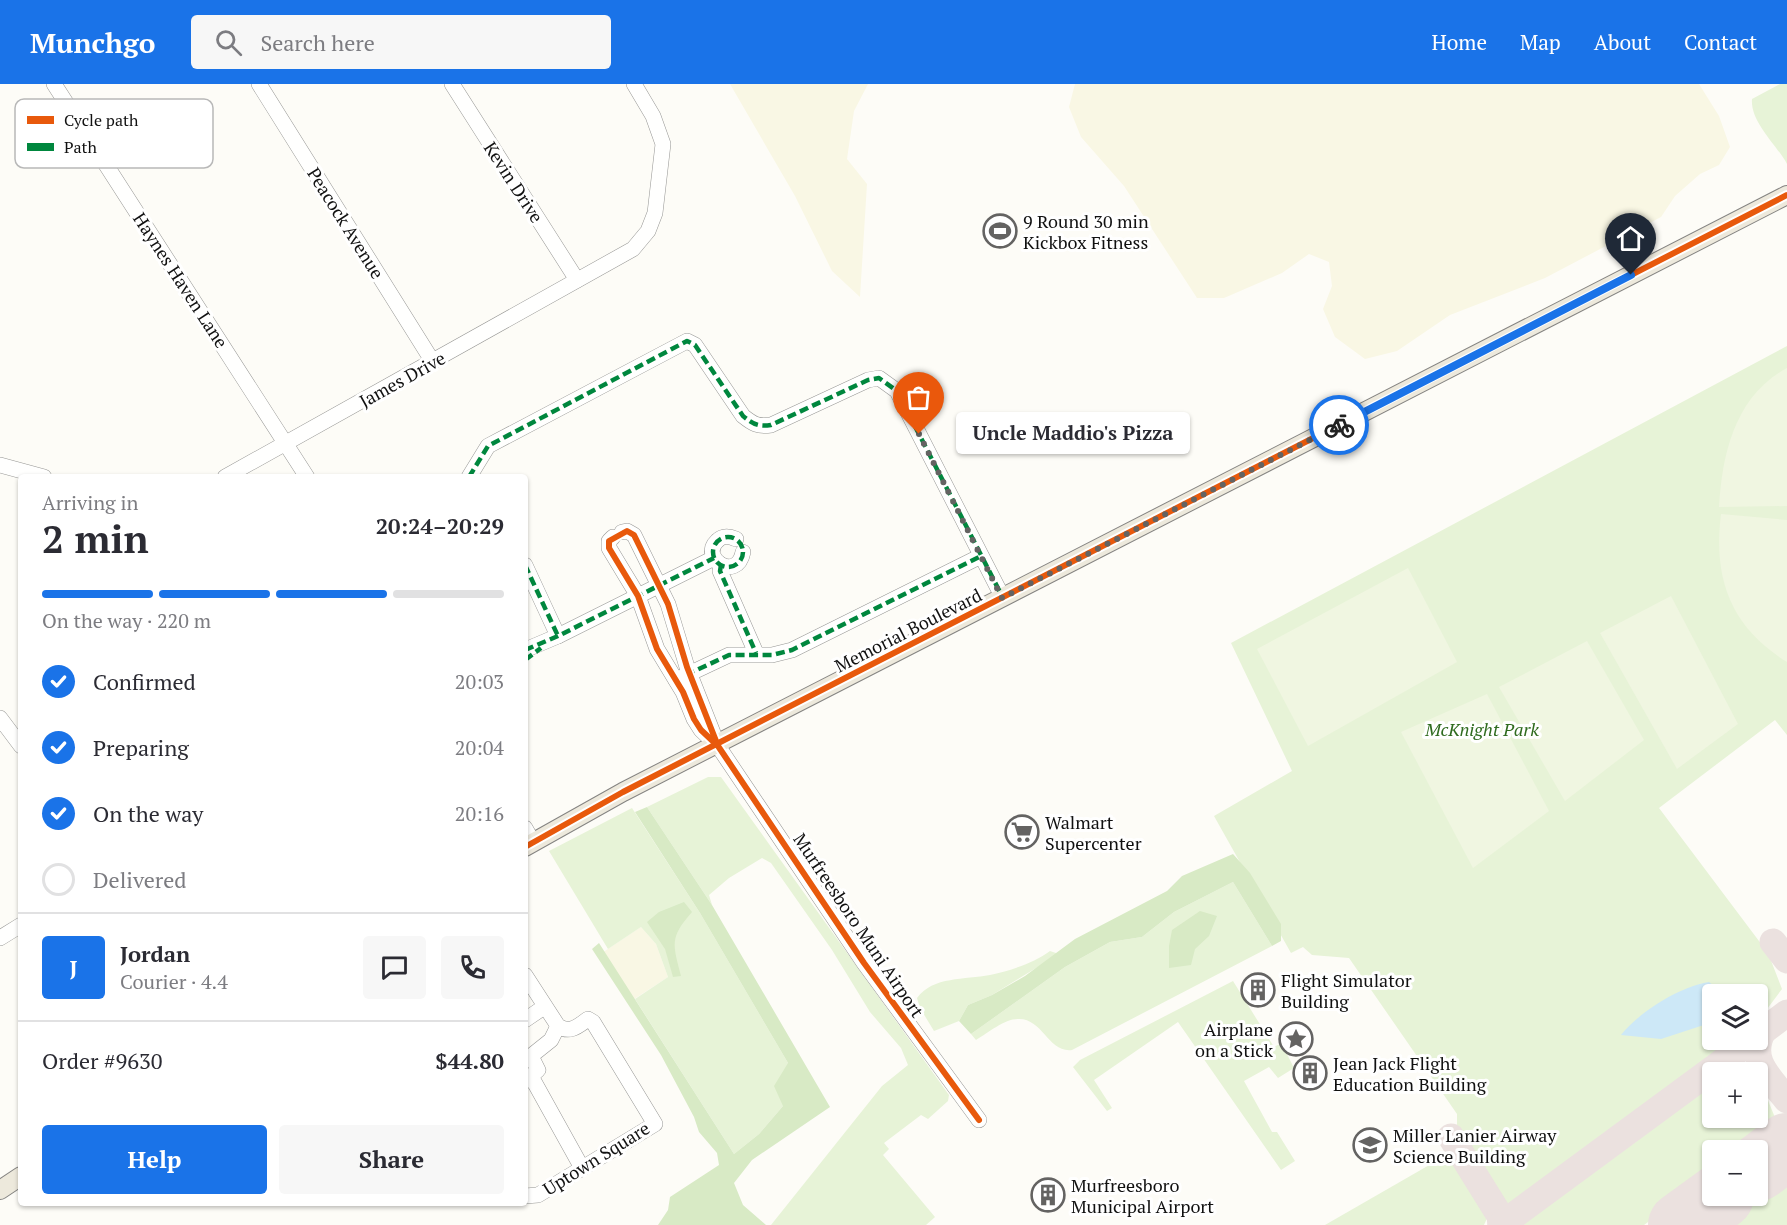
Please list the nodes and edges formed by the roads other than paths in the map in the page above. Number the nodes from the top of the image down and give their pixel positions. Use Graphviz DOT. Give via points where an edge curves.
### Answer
graph roads {
  1 [pos="54,84"];
  2 [pos="259,84"];
  3 [pos="452,84"];
  4 [pos="634,84"];
  5 [pos="64,99"];
  6 [pos="108,168"];
  7 [pos="1787,195"];
  8 [pos="577,280"];
  9 [pos="433,362"];
  10 [pos="286,444"];
  11 [pos="0,465"];
  12 [pos="33,474"];
  13 [pos="231,474"];
  14 [pos="305,474"];
  15 [pos="471,474"];
  16 [pos="981,556"];
  17 [pos="717,561"];
  18 [pos="528,571"];
  19 [pos="660,585"];
  20 [pos="638,596"];
  21 [pos="1002,598"];
  22 [pos="558,636"];
  23 [pos="528,649"];
  24 [pos="756,653"];
  25 [pos="528,658"];
  26 [pos="683,677"];
  27 [pos="0,718"];
  28 [pos="18,742"];
  29 [pos="718,746"];
  30 [pos="528,839"];
  31 [pos="18,927"];
  32 [pos="0,938"];
  33 [pos="528,980"];
  34 [pos="544,1007"];
  35 [pos="528,1018"];
  36 [pos="558,1026"];
  37 [pos="528,1051"];
  38 [pos="529,1080"];
  39 [pos="979,1120"];
  40 [pos="582,1168"];
  41 [pos="18,1178"];
  42 [pos="0,1190"];
  43 [pos="528,1196"];
  1 -- 5 [label="street, Haynes Haven Lane"];
  2 -- 9 [label="street, Peacock Avenue"];
  3 -- 8 [label="street, Kevin Drive"];
  4 -- 8 [label="street, James Drive" via="653,116 663,144 655,213 648,231 633,249"];
  6 -- 10 [label="street, Haynes Haven Lane"];
  7 -- 21 [label="main road, Memorial Boulevard"];
  8 -- 9 [label="street, James Drive"];
  9 -- 10 [label="street, James Drive"];
  10 -- 13 [label="street, James Drive"];
  10 -- 14 [label="street, Haynes Haven Lane"];
  11 -- 12 [label="street"];
  15 -- 16 [label="street" via="488,446 687,341 695,345 742,417 753,425 771,425 868,380 879,378 888,382 897,391"];
  16 -- 21 [label="street"];
  16 -- 24 [label="street" via="813,641 772,655"];
  17 -- 17 [label="street" via="713,548 718,540 727,537 739,545 735,565"];
  17 -- 19 [label="street"];
  17 -- 24 [label="street"];
  18 -- 22 [label="street"];
  19 -- 20 [label="street"];
  19 -- 20 [label="street" via="634,535 627,531 618,534 609,541 609,548"];
  19 -- 26 [label="street" via="668,604"];
  20 -- 22 [label="street"];
  20 -- 26 [label="street" via="657,649"];
  21 -- 29 [label="main road, Memorial Boulevard"];
  22 -- 23 [label="street"];
  22 -- 25 [label="street"];
  24 -- 26 [label="street" via="729,655"];
  26 -- 29 [label="street, Murfreesboro Muni Airport"];
  27 -- 28 [label="street"];
  29 -- 30 [label="main road, Memorial Boulevard"];
  29 -- 39 [label="street, Murfreesboro Muni Airport" via="864,963"];
  31 -- 32 [label="street"];
  33 -- 34 [label="street"];
  34 -- 35 [label="street"];
  34 -- 36 [label="street"];
  36 -- 37 [label="street" via="551,1040"];
  36 -- 40 [label="street, Uptown Square" via="565,1031 588,1019 593,1022 655,1125"];
  37 -- 38 [label="street" via="538,1070"];
  38 -- 40 [label="street"];
  40 -- 43 [label="street, Uptown Square" via="538,1195"];
  41 -- 42 [label="main road"];
}
